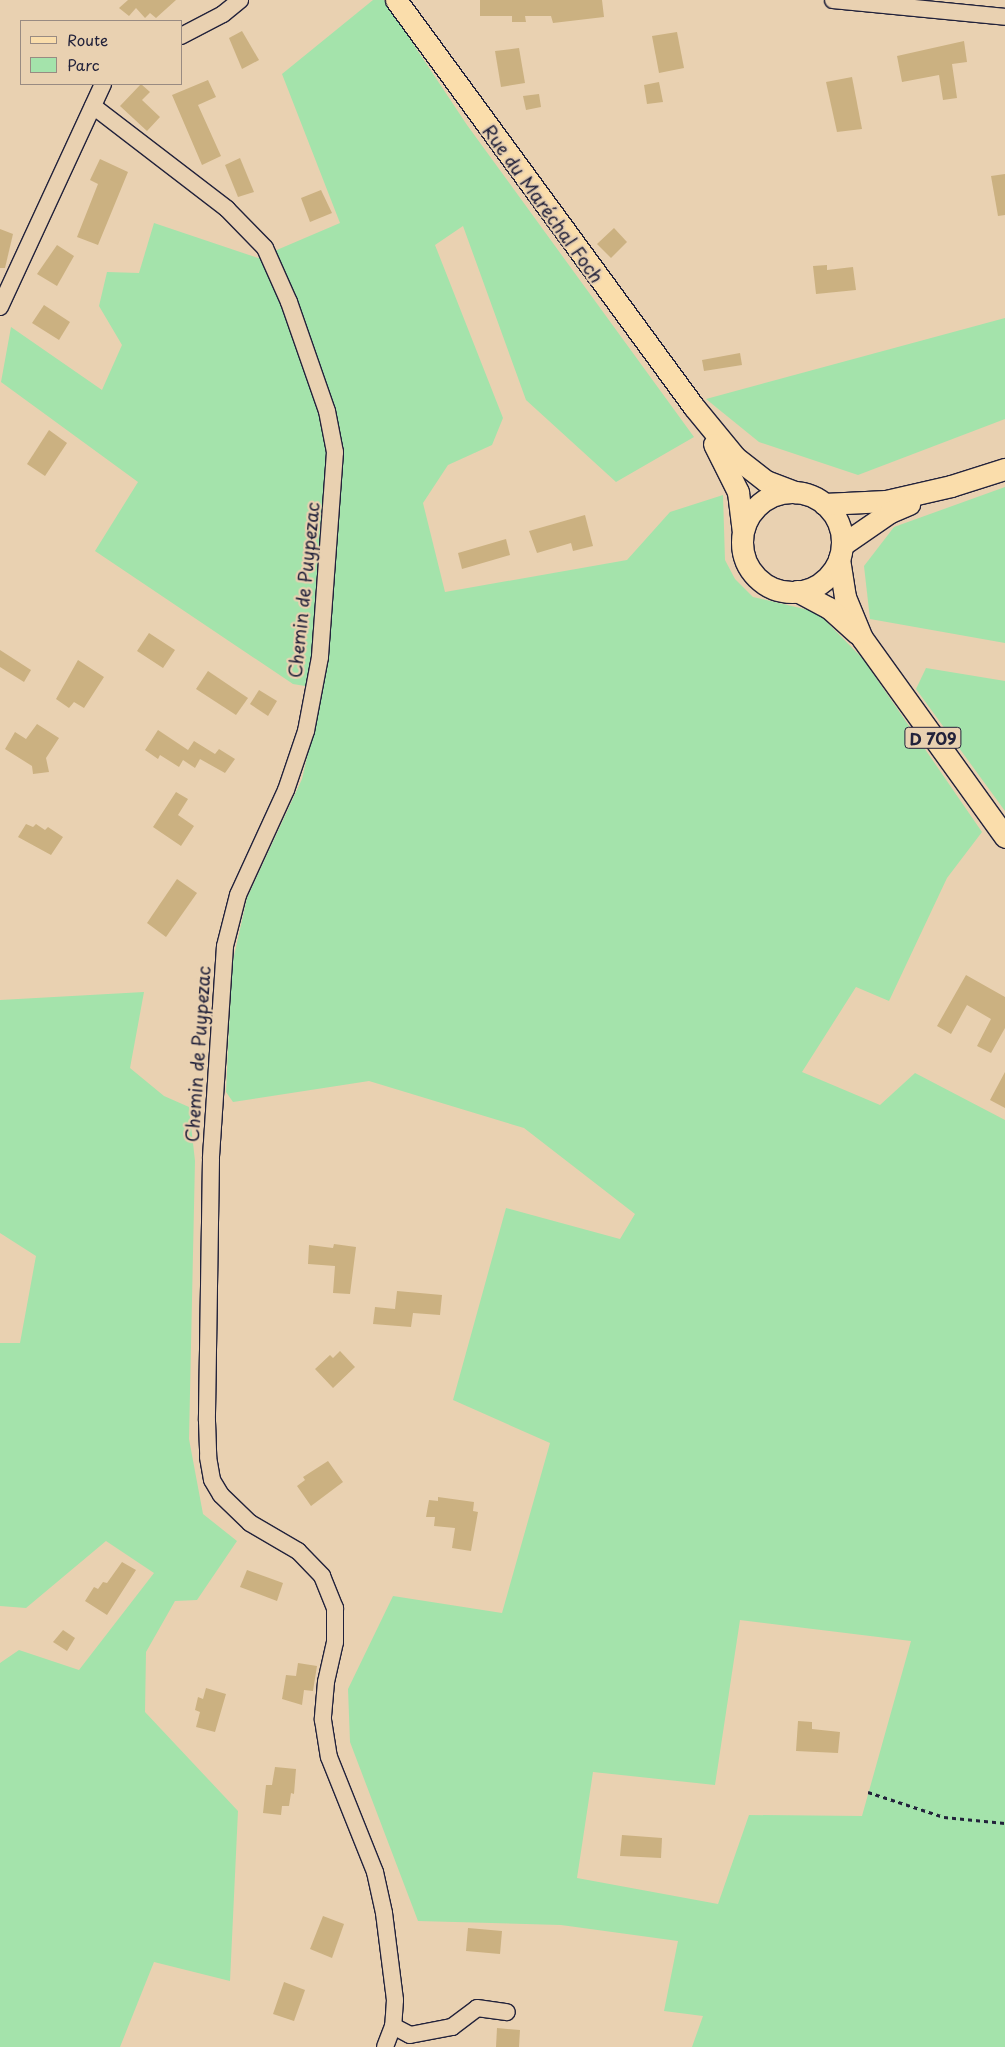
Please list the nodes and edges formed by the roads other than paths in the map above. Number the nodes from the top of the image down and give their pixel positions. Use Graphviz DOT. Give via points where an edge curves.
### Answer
graph roads {
  1 [pos="240,0"];
  2 [pos="396,0"];
  3 [pos="833,0"];
  4 [pos="1005,17"];
  5 [pos="182,35"];
  6 [pos="103,85"];
  7 [pos="93,106"];
  8 [pos="0,307"];
  9 [pos="694,406"];
  10 [pos="1005,469"];
  11 [pos="951,486"];
  12 [pos="795,492"];
  13 [pos="824,504"];
  14 [pos="743,530"];
  15 [pos="840,552"];
  16 [pos="797,591"];
  17 [pos="862,638"];
  18 [pos="1005,837"];
  19 [pos="507,2012"];
  20 [pos="393,2026"];
  21 [pos="385,2047"];
  1 -- 5 [label="street" via="223,14"];
  2 -- 9 [label="main road, Rue du Maréchal Foch"];
  3 -- 4 [label="street"];
  6 -- 7 [label="street"];
  7 -- 8 [label="street"];
  7 -- 20 [label="street, Chemin de Puypezac" via="227,209 265,248 289,302 327,410 335,452 320,657 306,731 286,790 238,894 225,946 211,1159 208,1457 212,1480 221,1495 250,1523 298,1551 322,1576 335,1608 335,1642 323,1720 329,1757 375,1872 392,1961"];
  9 -- 12 [label="main road, Rue du Maréchal Foch" via="735,457 766,481"];
  9 -- 14 [label="main road, Rue du Maréchal Foch" via="738,492"];
  10 -- 11 [label="main road"];
  11 -- 13 [label="main road" via="886,501"];
  11 -- 15 [label="main road" via="890,512"];
  12 -- 13 [label="main road"];
  12 -- 14 [label="main road" via="781,493 756,506"];
  13 -- 15 [label="main road" via="835,516"];
  14 -- 16 [label="main road" via="742,548 746,564 757,578 771,588"];
  15 -- 16 [label="main road" via="822,582"];
  15 -- 17 [label="main road, D 709" via="845,597"];
  16 -- 17 [label="main road, D 709" via="829,608"];
  17 -- 18 [label="main road, D 709"];
  19 -- 20 [label="street" via="478,2008 452,2026 410,2035"];
  20 -- 21 [label="street, Chemin de Puypezac"];
}
